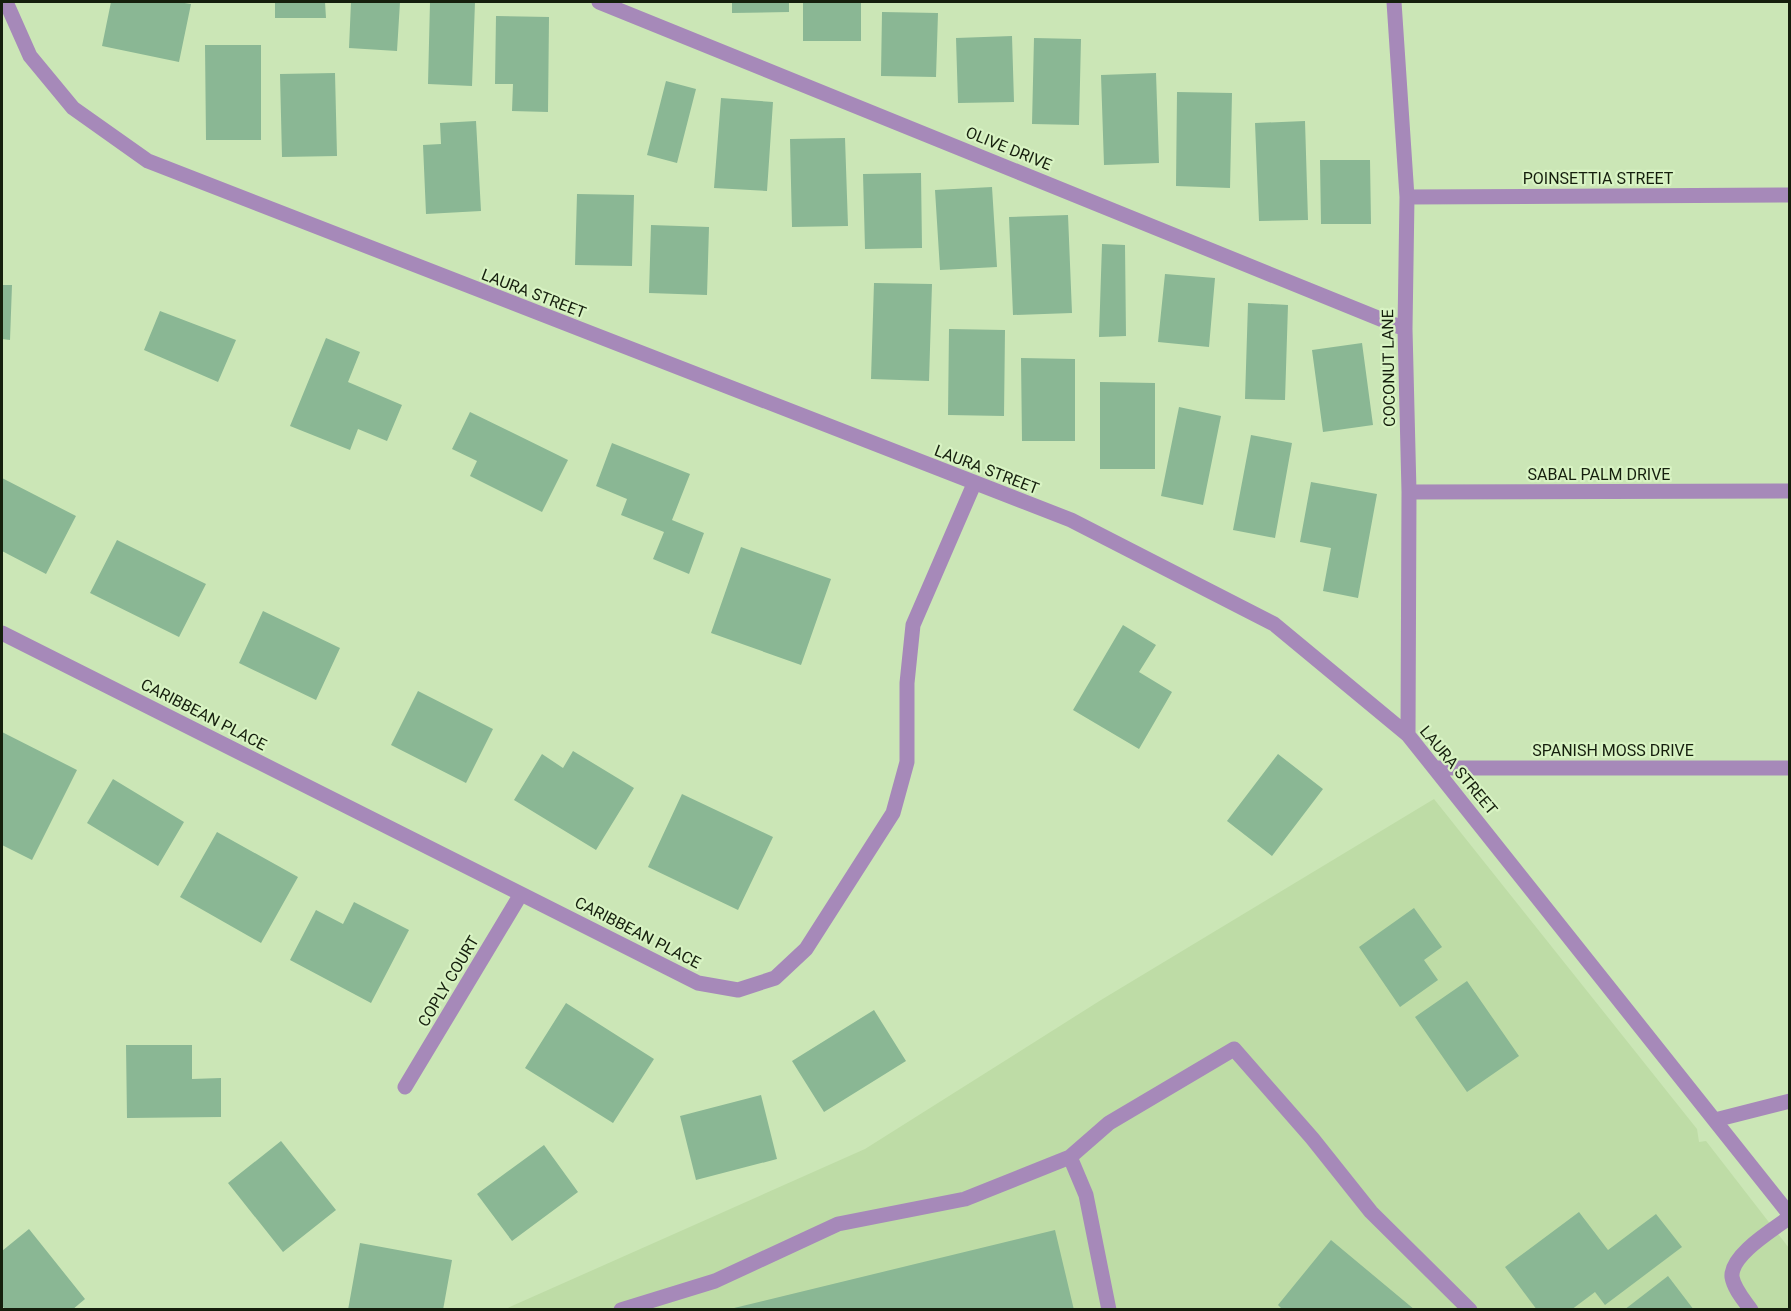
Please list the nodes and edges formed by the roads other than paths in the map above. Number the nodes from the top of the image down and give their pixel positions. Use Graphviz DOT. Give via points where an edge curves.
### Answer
graph roads {
  1 [pos="6,2"];
  2 [pos="599,2"];
  3 [pos="1395,2"];
  4 [pos="1790,195"];
  5 [pos="1407,197"];
  6 [pos="1405,329"];
  7 [pos="974,484"];
  8 [pos="1790,491"];
  9 [pos="1409,492"];
  10 [pos="2,633"];
  11 [pos="1408,735"];
  12 [pos="1436,768"];
  13 [pos="1790,768"];
  14 [pos="521,894"];
  15 [pos="405,1087"];
  16 [pos="1790,1101"];
  17 [pos="1715,1120"];
  18 [pos="1070,1158"];
  19 [pos="1790,1216"];
  20 [pos="621,1310"];
  21 [pos="1109,1310"];
  22 [pos="1470,1310"];
  23 [pos="1751,1310"];
  1 -- 7 [label="street, LAURA STREET" via="30,56 73,108 148,161"];
  2 -- 6 [label="street, OLIVE DRIVE"];
  3 -- 5 [label="street, COCONUT LANE"];
  4 -- 5 [label="street, POINSETTIA STREET"];
  5 -- 6 [label="street, COCONUT LANE"];
  6 -- 9 [label="street, COCONUT LANE"];
  7 -- 11 [label="street, LAURA STREET" via="1071,520 1274,624"];
  7 -- 14 [label="street, CARIBBEAN PLACE" via="913,625 907,683 907,762 893,813 806,949 775,978 738,990 698,983"];
  8 -- 9 [label="street, SABAL PALM DRIVE"];
  9 -- 11 [label="street, COCONUT LANE"];
  10 -- 14 [label="street, CARIBBEAN PLACE"];
  11 -- 12 [label="street, LAURA STREET"];
  12 -- 13 [label="street, SPANISH MOSS DRIVE"];
  12 -- 17 [label="street, LAURA STREET"];
  14 -- 15 [label="street, COPLY COURT"];
  16 -- 17 [label="street"];
  17 -- 19 [label="street, LAURA STREET"];
  18 -- 20 [label="street" via="965,1198 838,1224 715,1281"];
  18 -- 21 [label="street" via="1086,1195"];
  18 -- 22 [label="street" via="1109,1123 1234,1049 1371,1212"];
  19 -- 23 [label="street" via="1735,1263 1732,1276"];
}
